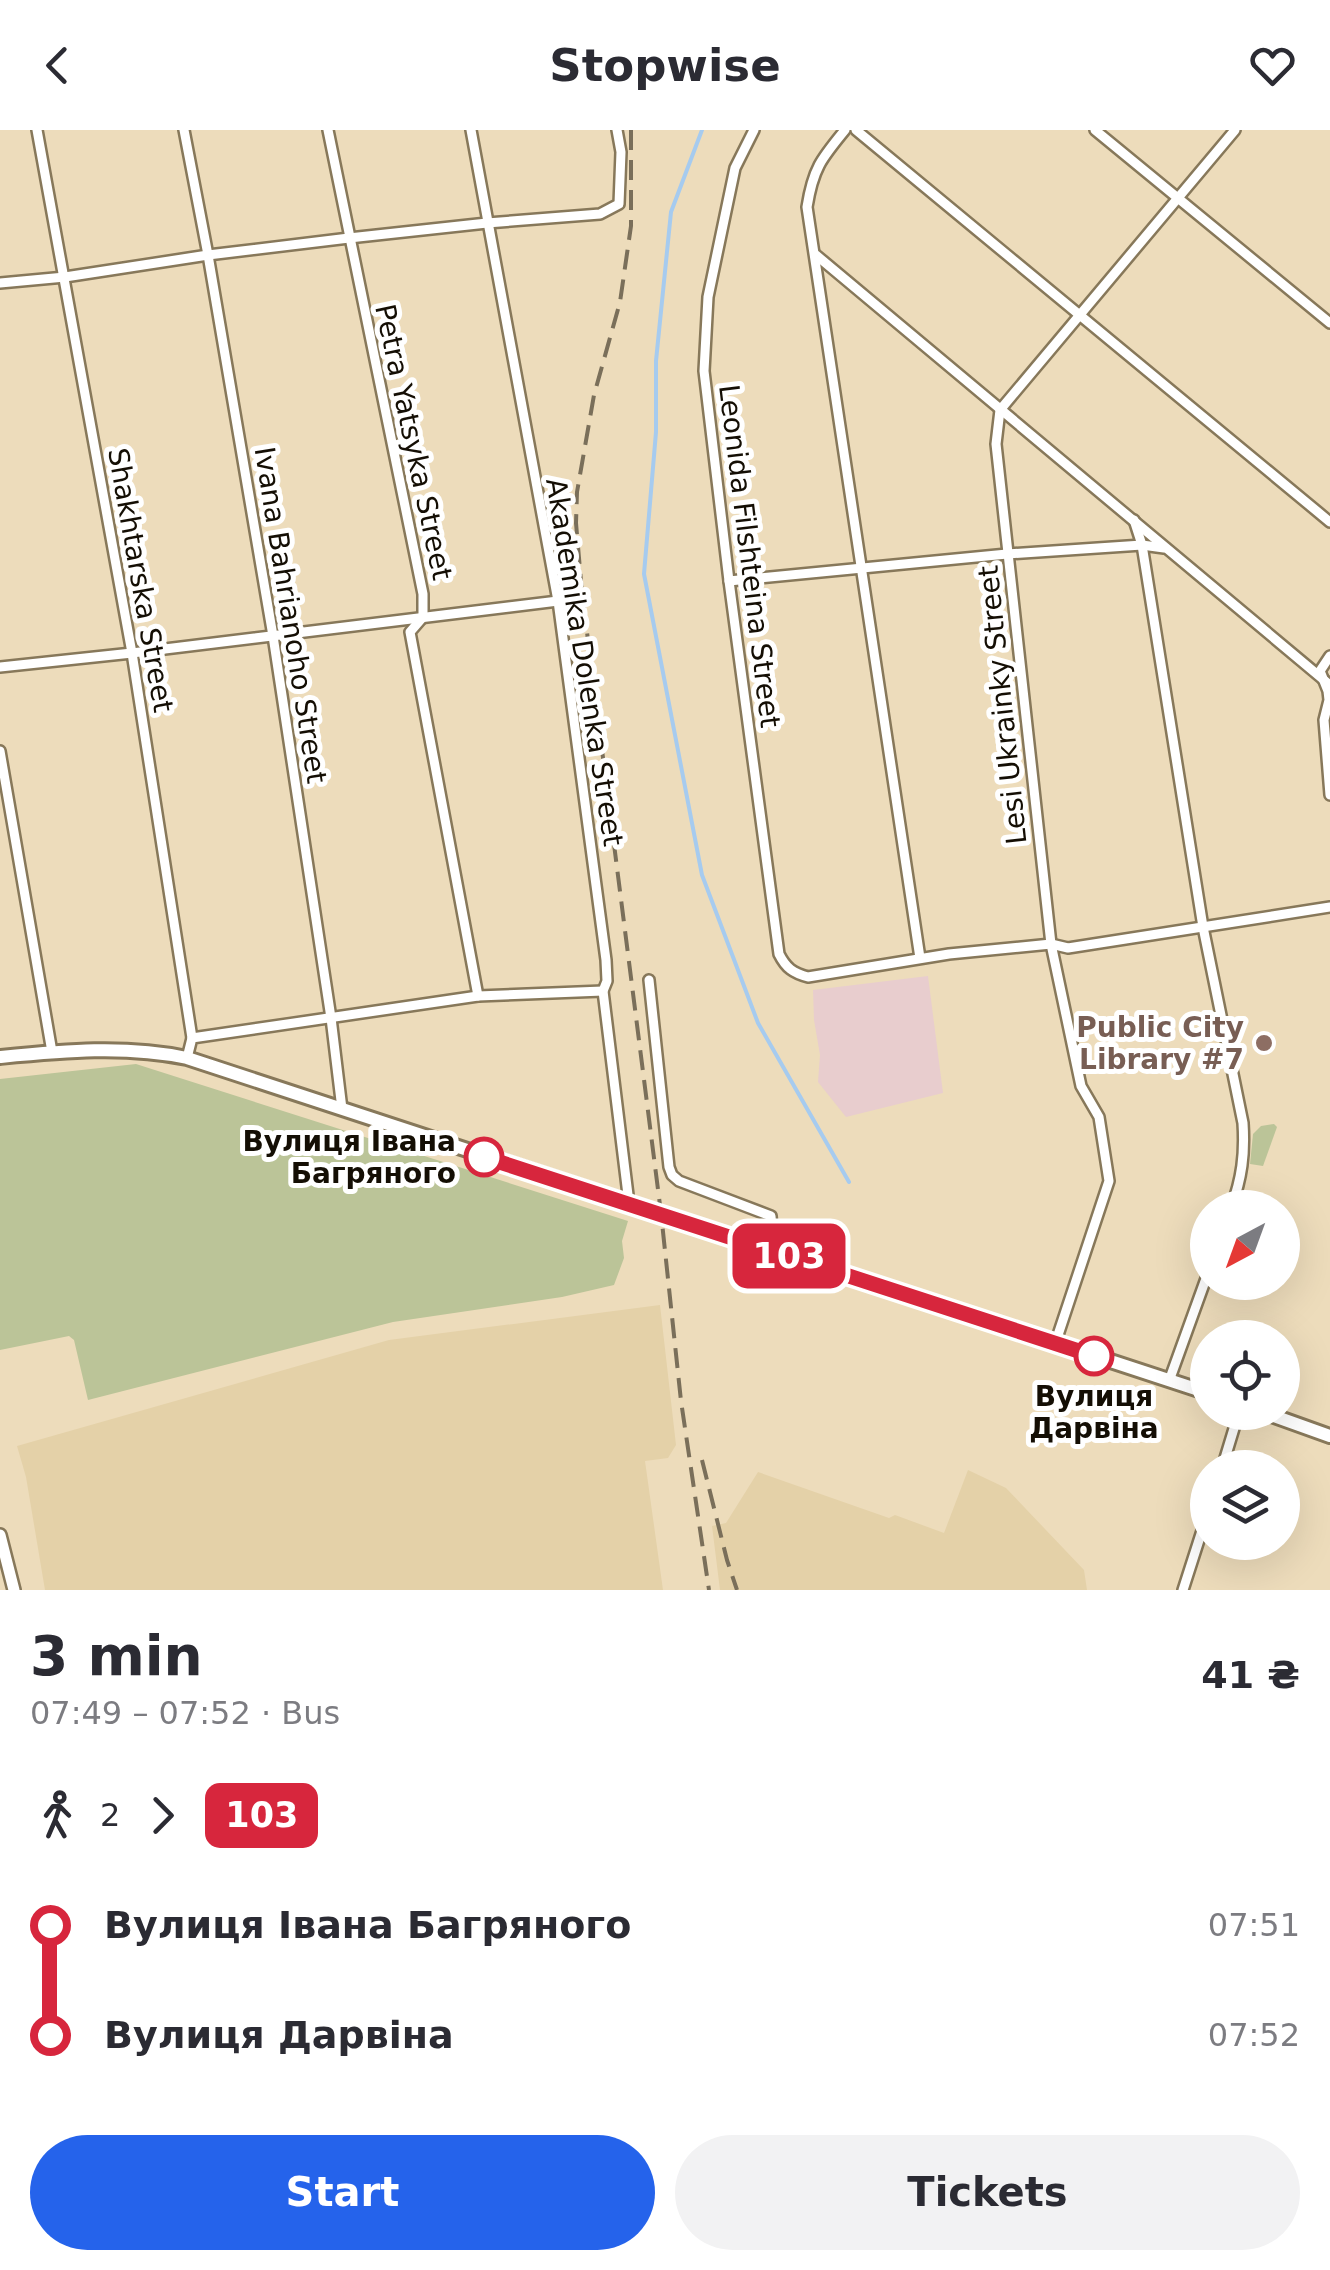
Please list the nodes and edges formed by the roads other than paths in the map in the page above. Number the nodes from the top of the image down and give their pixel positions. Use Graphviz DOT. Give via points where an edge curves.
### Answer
graph roads {
  1 [pos="38,130"];
  2 [pos="184,130"];
  3 [pos="328,130"];
  4 [pos="470,130"];
  5 [pos="617,130"];
  6 [pos="754,130"];
  7 [pos="846,130"];
  8 [pos="856,130"];
  9 [pos="1095,130"];
  10 [pos="1236,130"];
  11 [pos="1176,198"];
  12 [pos="487,223"];
  13 [pos="349,238"];
  14 [pos="208,255"];
  15 [pos="816,255"];
  16 [pos="65,278"];
  17 [pos="0,283"];
  18 [pos="1079,314"];
  19 [pos="1330,323"];
  20 [pos="1000,410"];
  21 [pos="1134,520"];
  22 [pos="1330,522"];
  23 [pos="1142,545"];
  24 [pos="1168,549"];
  25 [pos="1007,554"];
  26 [pos="862,567"];
  27 [pos="729,581"];
  28 [pos="558,601"];
  29 [pos="423,617"];
  30 [pos="273,636"];
  31 [pos="132,653"];
  32 [pos="1330,656"];
  33 [pos="0,666"];
  34 [pos="1326,682"];
  35 [pos="0,751"];
  36 [pos="1330,795"];
  37 [pos="1330,907"];
  38 [pos="1204,927"];
  39 [pos="1051,944"];
  40 [pos="920,958"];
  41 [pos="649,980"];
  42 [pos="603,991"];
  43 [pos="478,996"];
  44 [pos="331,1018"];
  45 [pos="192,1038"];
  46 [pos="52,1052"];
  47 [pos="0,1057"];
  48 [pos="187,1058"];
  49 [pos="342,1109"];
  50 [pos="1238,1190"];
  51 [pos="629,1203"];
  52 [pos="774,1252"];
  53 [pos="1198,1300"];
  54 [pos="1056,1344"];
  55 [pos="1170,1380"];
  56 [pos="1190,1387"];
  57 [pos="1300,1425"];
  58 [pos="1330,1436"];
  59 [pos="0,1535"];
  60 [pos="1193,1560"];
  61 [pos="14,1590"];
  62 [pos="1183,1590"];
  1 -- 16 [label="street, Shakhtarska Street"];
  2 -- 14 [label="street, Ivana Bahrianoho Street"];
  3 -- 13 [label="street, Petra Yatsyka Street"];
  4 -- 12 [label="street, Akademika Dolenka Street"];
  5 -- 12 [label="street" via="619,204 600,214"];
  6 -- 27 [label="street, Leonida Filshteina Street" via="735,168 708,298 704,371"];
  7 -- 15 [label="street" via="811,180 807,207"];
  8 -- 18 [label="street"];
  9 -- 11 [label="street"];
  10 -- 11 [label="street"];
  11 -- 18 [label="street"];
  11 -- 19 [label="street"];
  12 -- 13 [label="street"];
  12 -- 28 [label="street, Akademika Dolenka Street"];
  13 -- 14 [label="street"];
  13 -- 29 [label="street, Petra Yatsyka Street"];
  14 -- 16 [label="street"];
  14 -- 30 [label="street, Ivana Bahrianoho Street"];
  15 -- 20 [label="street"];
  15 -- 26 [label="street"];
  16 -- 17 [label="street"];
  16 -- 31 [label="street, Shakhtarska Street"];
  18 -- 20 [label="street"];
  18 -- 22 [label="street"];
  20 -- 21 [label="street"];
  20 -- 25 [label="street, Lesi Ukrainky Street" via="996,444"];
  21 -- 23 [label="street"];
  21 -- 24 [label="street"];
  23 -- 24 [label="street"];
  23 -- 25 [label="street"];
  23 -- 38 [label="street"];
  24 -- 34 [label="street"];
  25 -- 26 [label="street"];
  25 -- 39 [label="street, Lesi Ukrainky Street"];
  26 -- 27 [label="street"];
  26 -- 40 [label="street"];
  27 -- 40 [label="street, Leonida Filshteina Street" via="784,966 808,977"];
  28 -- 29 [label="street"];
  28 -- 42 [label="street, Akademika Dolenka Street" via="606,960"];
  29 -- 30 [label="street"];
  29 -- 43 [label="street, Petra Yatsyka Street" via="410,632"];
  30 -- 31 [label="street"];
  30 -- 44 [label="street, Ivana Bahrianoho Street"];
  31 -- 33 [label="street"];
  31 -- 45 [label="street, Shakhtarska Street"];
  32 -- 34 [label="street" via="1320,671"];
  34 -- 36 [label="street"];
  35 -- 46 [label="street"];
  37 -- 38 [label="street"];
  38 -- 39 [label="street" via="1068,948"];
  38 -- 50 [label="street" via="1243,1123"];
  39 -- 40 [label="street"];
  39 -- 54 [label="street, Lesi Ukrainky Street" via="1081,1086 1099,1117 1109,1181"];
  41 -- 52 [label="street" via="672,1175 771,1216"];
  42 -- 43 [label="street"];
  42 -- 51 [label="street, Akademika Dolenka Street"];
  43 -- 44 [label="street"];
  44 -- 45 [label="street"];
  44 -- 49 [label="street, Ivana Bahrianoho Street"];
  45 -- 48 [label="street"];
  46 -- 47 [label="main road"];
  46 -- 48 [label="main road" via="128,1049"];
  48 -- 49 [label="main road"];
  49 -- 51 [label="main road"];
  51 -- 52 [label="main road"];
  52 -- 54 [label="main road"];
  53 -- 55 [label="street"];
  54 -- 55 [label="main road"];
  55 -- 56 [label="main road"];
  57 -- 58 [label="main road"];
  59 -- 61 [label="street"];
  60 -- 62 [label="street"];
}
